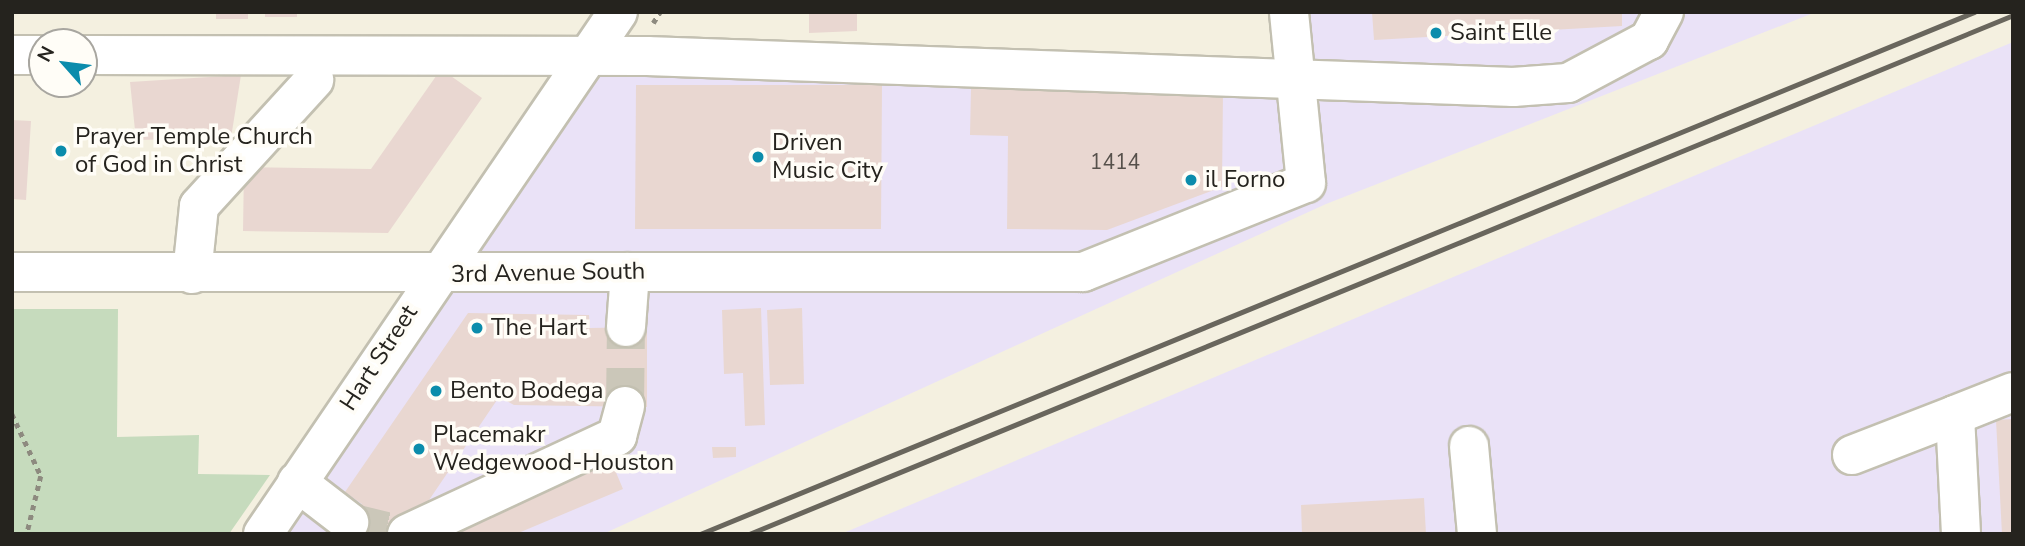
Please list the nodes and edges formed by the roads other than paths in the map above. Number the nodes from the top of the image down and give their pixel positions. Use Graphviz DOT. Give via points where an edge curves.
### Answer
graph roads {
  1 [pos="618,12"];
  2 [pos="1289,12"];
  3 [pos="1664,12"];
  4 [pos="98,55"];
  5 [pos="587,56"];
  6 [pos="1296,78"];
  7 [pos="314,80"];
  8 [pos="12,272"];
  9 [pos="630,272"];
  10 [pos="192,274"];
  11 [pos="434,274"];
  12 [pos="626,327"];
  13 [pos="2013,392"];
  14 [pos="625,406"];
  15 [pos="1955,415"];
  16 [pos="1469,446"];
  17 [pos="1852,455"];
  18 [pos="297,482"];
  19 [pos="349,522"];
  20 [pos="262,534"];
  21 [pos="407,534"];
  22 [pos="1477,534"];
  23 [pos="1961,534"];
  1 -- 5 [label="street, Hart Street"];
  2 -- 6 [label="street"];
  3 -- 6 [label="street" via="1649,40 1568,83"];
  4 -- 5 [label="street"];
  5 -- 6 [label="street"];
  5 -- 11 [label="street, Hart Street"];
  6 -- 9 [label="street, 3rd Avenue South" via="1307,183 1083,272"];
  7 -- 10 [label="street" via="199,206"];
  8 -- 10 [label="street, 3rd Avenue South"];
  9 -- 11 [label="street, 3rd Avenue South"];
  9 -- 12 [label="street"];
  10 -- 11 [label="street, 3rd Avenue South"];
  11 -- 18 [label="street, Hart Street"];
  13 -- 15 [label="street"];
  14 -- 21 [label="street" via="617,436"];
  15 -- 17 [label="street"];
  15 -- 23 [label="street"];
  16 -- 22 [label="street"];
  18 -- 19 [label="street"];
  18 -- 20 [label="street, Hart Street"];
}
